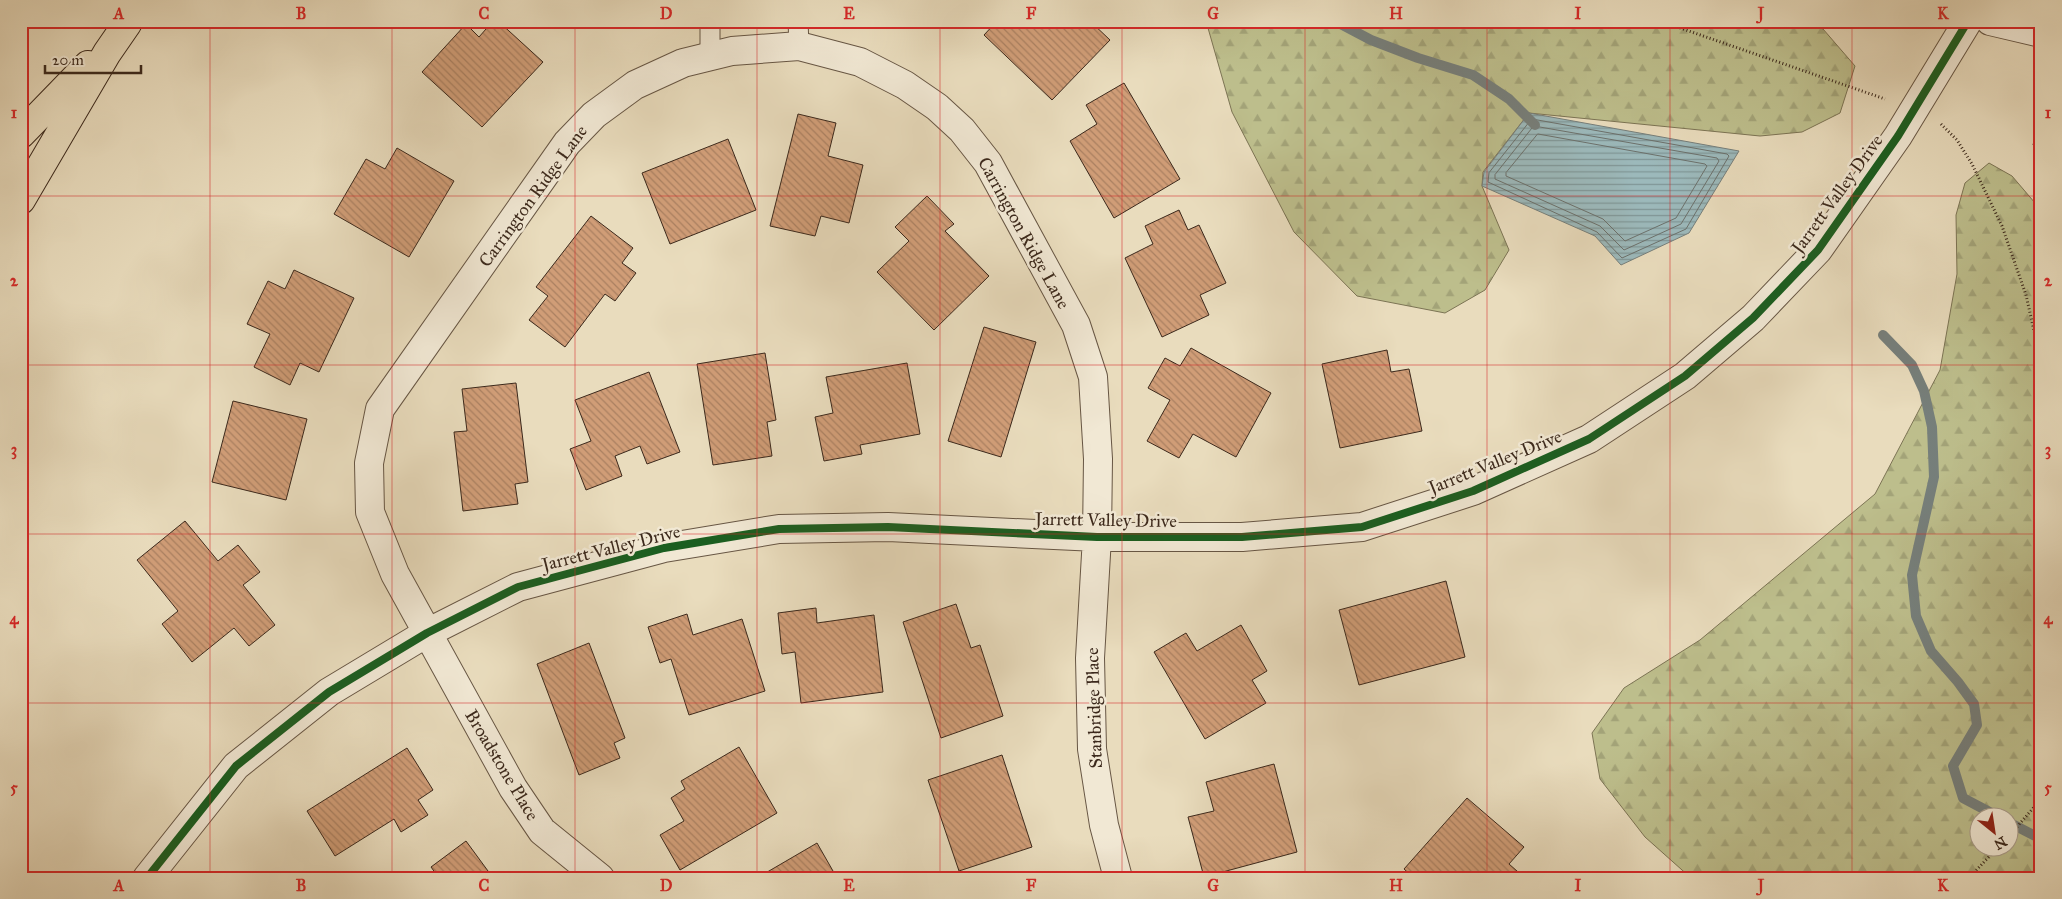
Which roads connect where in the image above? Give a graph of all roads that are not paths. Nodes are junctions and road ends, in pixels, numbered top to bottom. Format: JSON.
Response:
{"nodes":[{"id":1,"x":710,"y":21,"type":"edge"},
{"id":2,"x":1968,"y":21,"type":"edge"},
{"id":3,"x":1990,"y":21,"type":"edge"},
{"id":4,"x":128,"y":23,"type":"edge"},
{"id":5,"x":2041,"y":33,"type":"edge"},
{"id":6,"x":798,"y":34,"type":"edge"},
{"id":7,"x":710,"y":57,"type":"junction"},
{"id":8,"x":21,"y":134,"type":"edge"},
{"id":9,"x":21,"y":200,"type":"edge"},
{"id":10,"x":1097,"y":537,"type":"junction"},
{"id":11,"x":427,"y":634,"type":"junction"},
{"id":12,"x":147,"y":878,"type":"edge"},
{"id":13,"x":600,"y":878,"type":"edge"},
{"id":14,"x":1118,"y":878,"type":"edge"}],
"edges":[{"from":1,"to":7,"type":"lane"},
{"from":2,"to":10,"type":"street","name":"Jarrett Valley Drive"},
{"from":3,"to":5,"type":"street"},
{"from":4,"to":8,"type":"highway"},
{"from":4,"to":9,"type":"highway"},
{"from":6,"to":7,"type":"street","name":"Carrington Ridge Lane"},
{"from":6,"to":10,"type":"street","name":"Carrington Ridge Lane"},
{"from":7,"to":11,"type":"street","name":"Carrington Ridge Lane"},
{"from":10,"to":11,"type":"street","name":"Jarrett Valley Drive"},
{"from":10,"to":14,"type":"street","name":"Stanbridge Place"},
{"from":11,"to":12,"type":"street","name":"Jarrett Valley Drive"},
{"from":11,"to":13,"type":"street","name":"Broadstone Place"}]}
